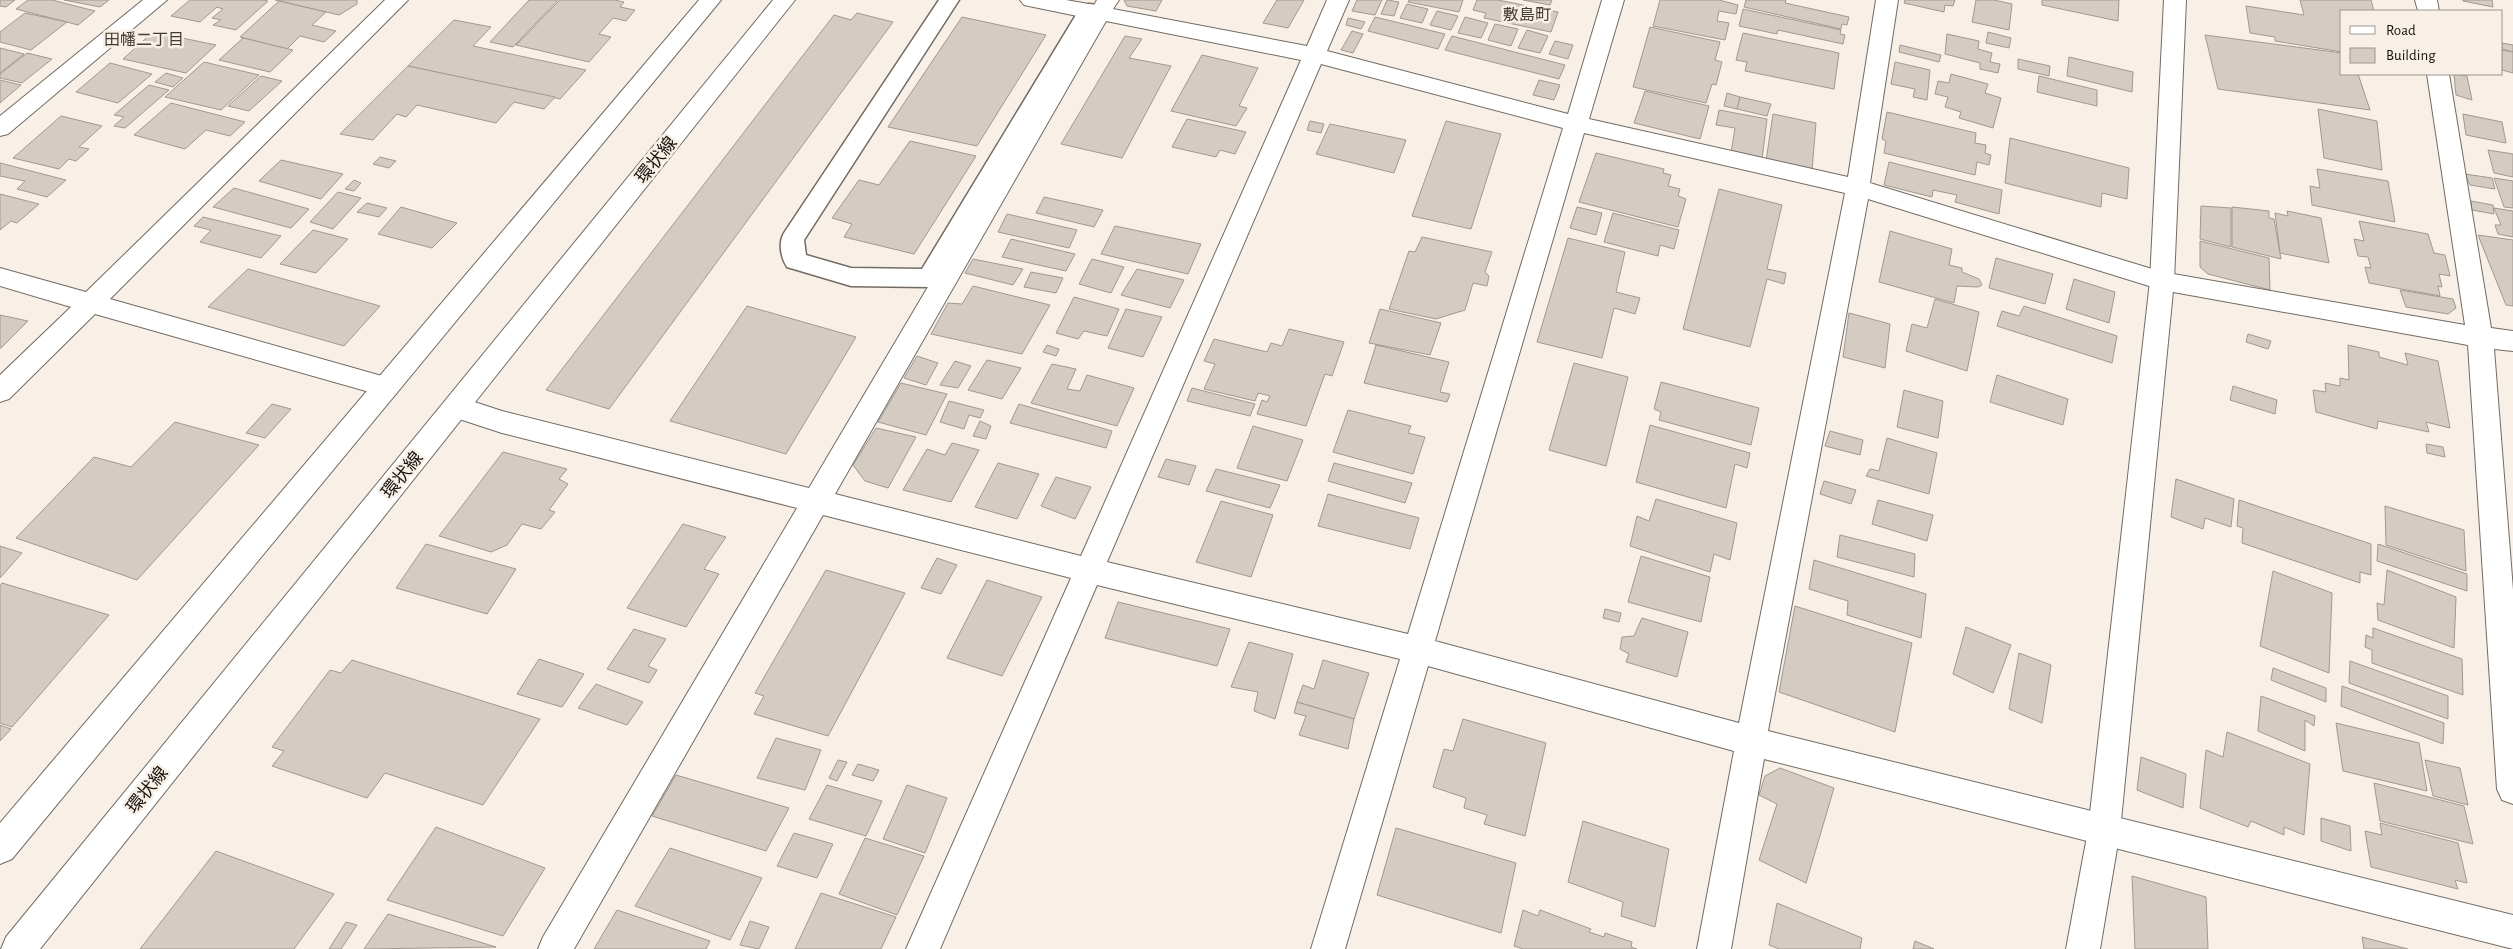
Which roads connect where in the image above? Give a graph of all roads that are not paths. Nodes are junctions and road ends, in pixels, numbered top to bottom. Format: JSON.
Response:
{"nodes":[{"id":1,"x":156,"y":0,"type":"edge"},
{"id":2,"x":397,"y":0,"type":"edge"},
{"id":3,"x":710,"y":0,"type":"edge"},
{"id":4,"x":784,"y":0,"type":"edge"},
{"id":5,"x":949,"y":0,"type":"edge"},
{"id":6,"x":1031,"y":0,"type":"edge"},
{"id":7,"x":1338,"y":0,"type":"edge"},
{"id":8,"x":1613,"y":0,"type":"edge"},
{"id":9,"x":1886,"y":0,"type":"edge"},
{"id":10,"x":2175,"y":0,"type":"edge"},
{"id":11,"x":1099,"y":8,"type":"edge"},
{"id":12,"x":1314,"y":55,"type":"junction"},
{"id":13,"x":2438,"y":75,"type":"edge"},
{"id":14,"x":1577,"y":124,"type":"junction"},
{"id":15,"x":0,"y":128,"type":"edge"},
{"id":16,"x":1858,"y":188,"type":"junction"},
{"id":17,"x":0,"y":276,"type":"edge"},
{"id":18,"x":2162,"y":281,"type":"junction"},
{"id":19,"x":93,"y":303,"type":"junction"},
{"id":20,"x":2480,"y":337,"type":"junction"},
{"id":21,"x":2513,"y":341,"type":"edge"},
{"id":22,"x":387,"y":387,"type":"junction"},
{"id":23,"x":0,"y":392,"type":"edge"},
{"id":24,"x":456,"y":408,"type":"junction"},
{"id":25,"x":816,"y":501,"type":"junction"},
{"id":26,"x":1088,"y":570,"type":"junction"},
{"id":27,"x":1417,"y":650,"type":"junction"},
{"id":28,"x":1751,"y":741,"type":"junction"},
{"id":29,"x":2513,"y":789,"type":"edge"},
{"id":30,"x":2104,"y":831,"type":"junction"},
{"id":31,"x":0,"y":848,"type":"edge"},
{"id":32,"x":2513,"y":932,"type":"edge"},
{"id":33,"x":18,"y":949,"type":"edge"},
{"id":34,"x":555,"y":949,"type":"edge"},
{"id":35,"x":923,"y":949,"type":"edge"},
{"id":36,"x":1328,"y":949,"type":"edge"},
{"id":37,"x":1714,"y":949,"type":"edge"},
{"id":38,"x":2083,"y":949,"type":"edge"}],
"edges":[{"from":1,"to":15,"type":"street"},
{"from":2,"to":19,"type":"street"},
{"from":3,"to":22,"type":"street"},
{"from":4,"to":24,"type":"street","name":"環状線"},
{"from":5,"to":11,"type":"lane"},
{"from":6,"to":11,"type":"street"},
{"from":7,"to":12,"type":"street"},
{"from":8,"to":14,"type":"street"},
{"from":9,"to":16,"type":"street"},
{"from":10,"to":18,"type":"street"},
{"from":11,"to":12,"type":"street"},
{"from":11,"to":25,"type":"street"},
{"from":12,"to":14,"type":"street"},
{"from":12,"to":26,"type":"street"},
{"from":13,"to":20,"type":"street"},
{"from":14,"to":16,"type":"street"},
{"from":14,"to":27,"type":"street"},
{"from":16,"to":18,"type":"street"},
{"from":16,"to":28,"type":"street"},
{"from":17,"to":19,"type":"street"},
{"from":18,"to":20,"type":"street"},
{"from":18,"to":30,"type":"street"},
{"from":19,"to":22,"type":"street"},
{"from":19,"to":23,"type":"street"},
{"from":20,"to":21,"type":"street"},
{"from":20,"to":29,"type":"street"},
{"from":22,"to":31,"type":"street"},
{"from":24,"to":25,"type":"street"},
{"from":24,"to":33,"type":"street","name":"環状線"},
{"from":25,"to":26,"type":"street"},
{"from":25,"to":34,"type":"street"},
{"from":26,"to":27,"type":"street"},
{"from":26,"to":35,"type":"street"},
{"from":27,"to":28,"type":"street"},
{"from":27,"to":36,"type":"street"},
{"from":28,"to":30,"type":"street"},
{"from":28,"to":37,"type":"street"},
{"from":30,"to":32,"type":"street"},
{"from":30,"to":38,"type":"street"}]}
